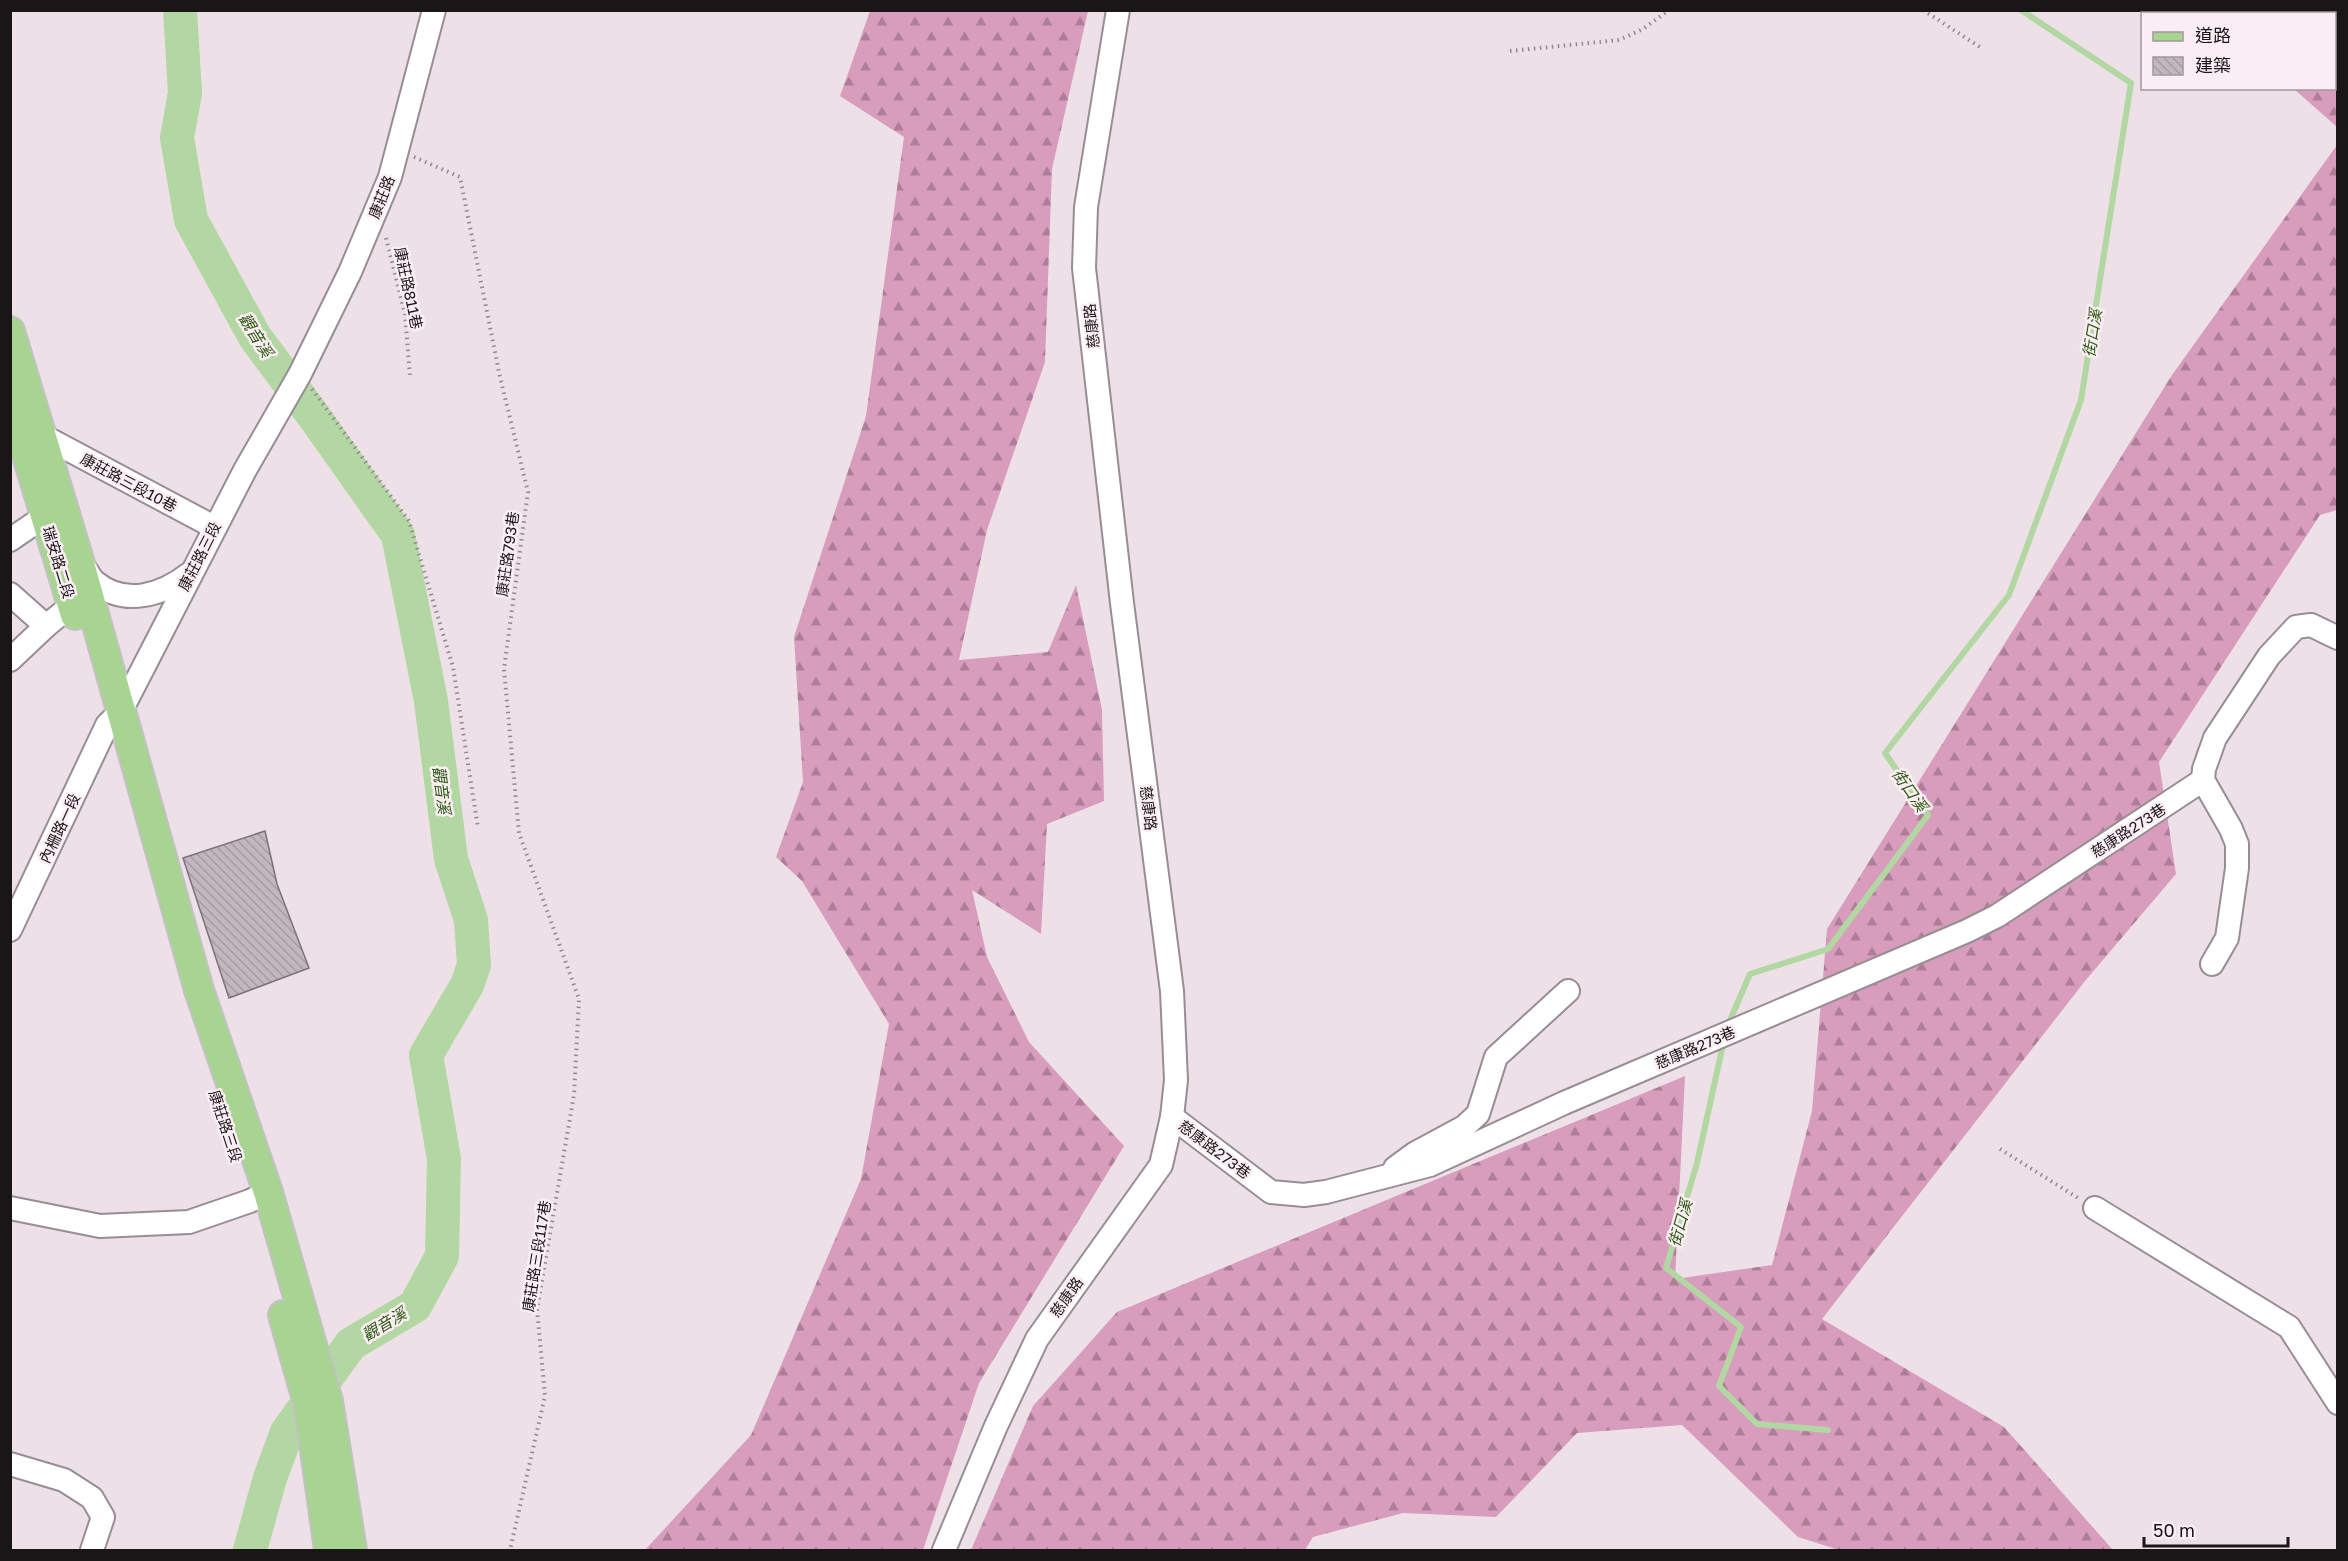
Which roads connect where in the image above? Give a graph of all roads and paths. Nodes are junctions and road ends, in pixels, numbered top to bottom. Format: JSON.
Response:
{"nodes":[{"id":1,"x":434,"y":10,"type":"edge"},
{"id":2,"x":1118,"y":10,"type":"edge"},
{"id":3,"x":1669,"y":10,"type":"edge"},
{"id":4,"x":1923,"y":10,"type":"edge"},
{"id":5,"x":1980,"y":47,"type":"dead end"},
{"id":6,"x":1510,"y":51,"type":"dead end"},
{"id":7,"x":397,"y":149,"type":"junction"},
{"id":8,"x":378,"y":205,"type":"junction"},
{"id":9,"x":10,"y":331,"type":"edge"},
{"id":10,"x":300,"y":374,"type":"junction"},
{"id":11,"x":410,"y":376,"type":"dead end"},
{"id":12,"x":10,"y":399,"type":"edge"},
{"id":13,"x":282,"y":405,"type":"joint"},
{"id":14,"x":44,"y":436,"type":"junction"},
{"id":15,"x":45,"y":516,"type":"junction"},
{"id":16,"x":214,"y":527,"type":"junction"},
{"id":17,"x":10,"y":540,"type":"edge"},
{"id":18,"x":79,"y":560,"type":"junction"},
{"id":19,"x":190,"y":574,"type":"junction"},
{"id":20,"x":10,"y":594,"type":"edge"},
{"id":21,"x":72,"y":605,"type":"junction"},
{"id":22,"x":46,"y":626,"type":"junction"},
{"id":23,"x":2337,"y":638,"type":"edge"},
{"id":24,"x":10,"y":660,"type":"edge"},
{"id":25,"x":114,"y":718,"type":"junction"},
{"id":26,"x":2203,"y":780,"type":"junction"},
{"id":27,"x":478,"y":828,"type":"dead end"},
{"id":28,"x":10,"y":930,"type":"edge"},
{"id":29,"x":2212,"y":964,"type":"dead end"},
{"id":30,"x":1568,"y":991,"type":"dead end"},
{"id":31,"x":579,"y":999,"type":"joint"},
{"id":32,"x":1172,"y":1117,"type":"junction"},
{"id":33,"x":2000,"y":1149,"type":"dead end"},
{"id":34,"x":1381,"y":1178,"type":"junction"},
{"id":35,"x":259,"y":1196,"type":"junction"},
{"id":36,"x":10,"y":1208,"type":"edge"},
{"id":37,"x":2095,"y":1208,"type":"joint"},
{"id":38,"x":2337,"y":1402,"type":"edge"},
{"id":39,"x":322,"y":1427,"type":"junction"},
{"id":40,"x":10,"y":1464,"type":"edge"},
{"id":41,"x":92,"y":1551,"type":"edge"},
{"id":42,"x":329,"y":1551,"type":"edge"},
{"id":43,"x":352,"y":1551,"type":"edge"},
{"id":44,"x":510,"y":1551,"type":"edge"},
{"id":45,"x":944,"y":1551,"type":"edge"}],
"edges":[{"from":1,"to":7,"type":"street","name":"康莊路"},
{"from":2,"to":32,"type":"street","name":"慈康路"},
{"from":3,"to":6,"type":"path"},
{"from":4,"to":5,"type":"path"},
{"from":7,"to":8,"type":"street","name":"康莊路"},
{"from":7,"to":31,"type":"path","name":"康莊路793巷"},
{"from":8,"to":10,"type":"street","name":"康莊路"},
{"from":8,"to":11,"type":"path","name":"康莊路811巷"},
{"from":9,"to":14,"type":"main road","name":"瑞安路二段"},
{"from":10,"to":13,"type":"street","name":"康莊路"},
{"from":10,"to":27,"type":"path"},
{"from":12,"to":15,"type":"main road","name":"瑞安路二段"},
{"from":13,"to":16,"type":"street","name":"康莊路三段"},
{"from":14,"to":16,"type":"street","name":"康莊路三段10巷"},
{"from":14,"to":18,"type":"main road","name":"瑞安路二段"},
{"from":15,"to":17,"type":"street"},
{"from":15,"to":21,"type":"main road","name":"瑞安路二段"},
{"from":16,"to":19,"type":"street","name":"康莊路三段"},
{"from":18,"to":19,"type":"street"},
{"from":18,"to":25,"type":"main road","name":"瑞安路二段"},
{"from":19,"to":25,"type":"street","name":"康莊路三段"},
{"from":20,"to":22,"type":"street"},
{"from":21,"to":22,"type":"street"},
{"from":21,"to":25,"type":"main road","name":"瑞安路二段"},
{"from":22,"to":24,"type":"street"},
{"from":23,"to":26,"type":"street"},
{"from":25,"to":28,"type":"street","name":"內柵路一段"},
{"from":25,"to":35,"type":"main road","name":"康莊路三段"},
{"from":26,"to":29,"type":"street"},
{"from":26,"to":34,"type":"street","name":"慈康路273巷"},
{"from":30,"to":34,"type":"street"},
{"from":31,"to":44,"type":"path","name":"康莊路三段117巷"},
{"from":32,"to":34,"type":"street","name":"慈康路273巷"},
{"from":32,"to":45,"type":"street","name":"慈康路"},
{"from":33,"to":37,"type":"path"},
{"from":35,"to":36,"type":"street"},
{"from":35,"to":39,"type":"main road","name":"康莊路三段"},
{"from":37,"to":38,"type":"street"},
{"from":39,"to":42,"type":"main road","name":"康莊路三段"},
{"from":39,"to":43,"type":"main road","name":"康莊路三段"},
{"from":40,"to":41,"type":"street"}]}
